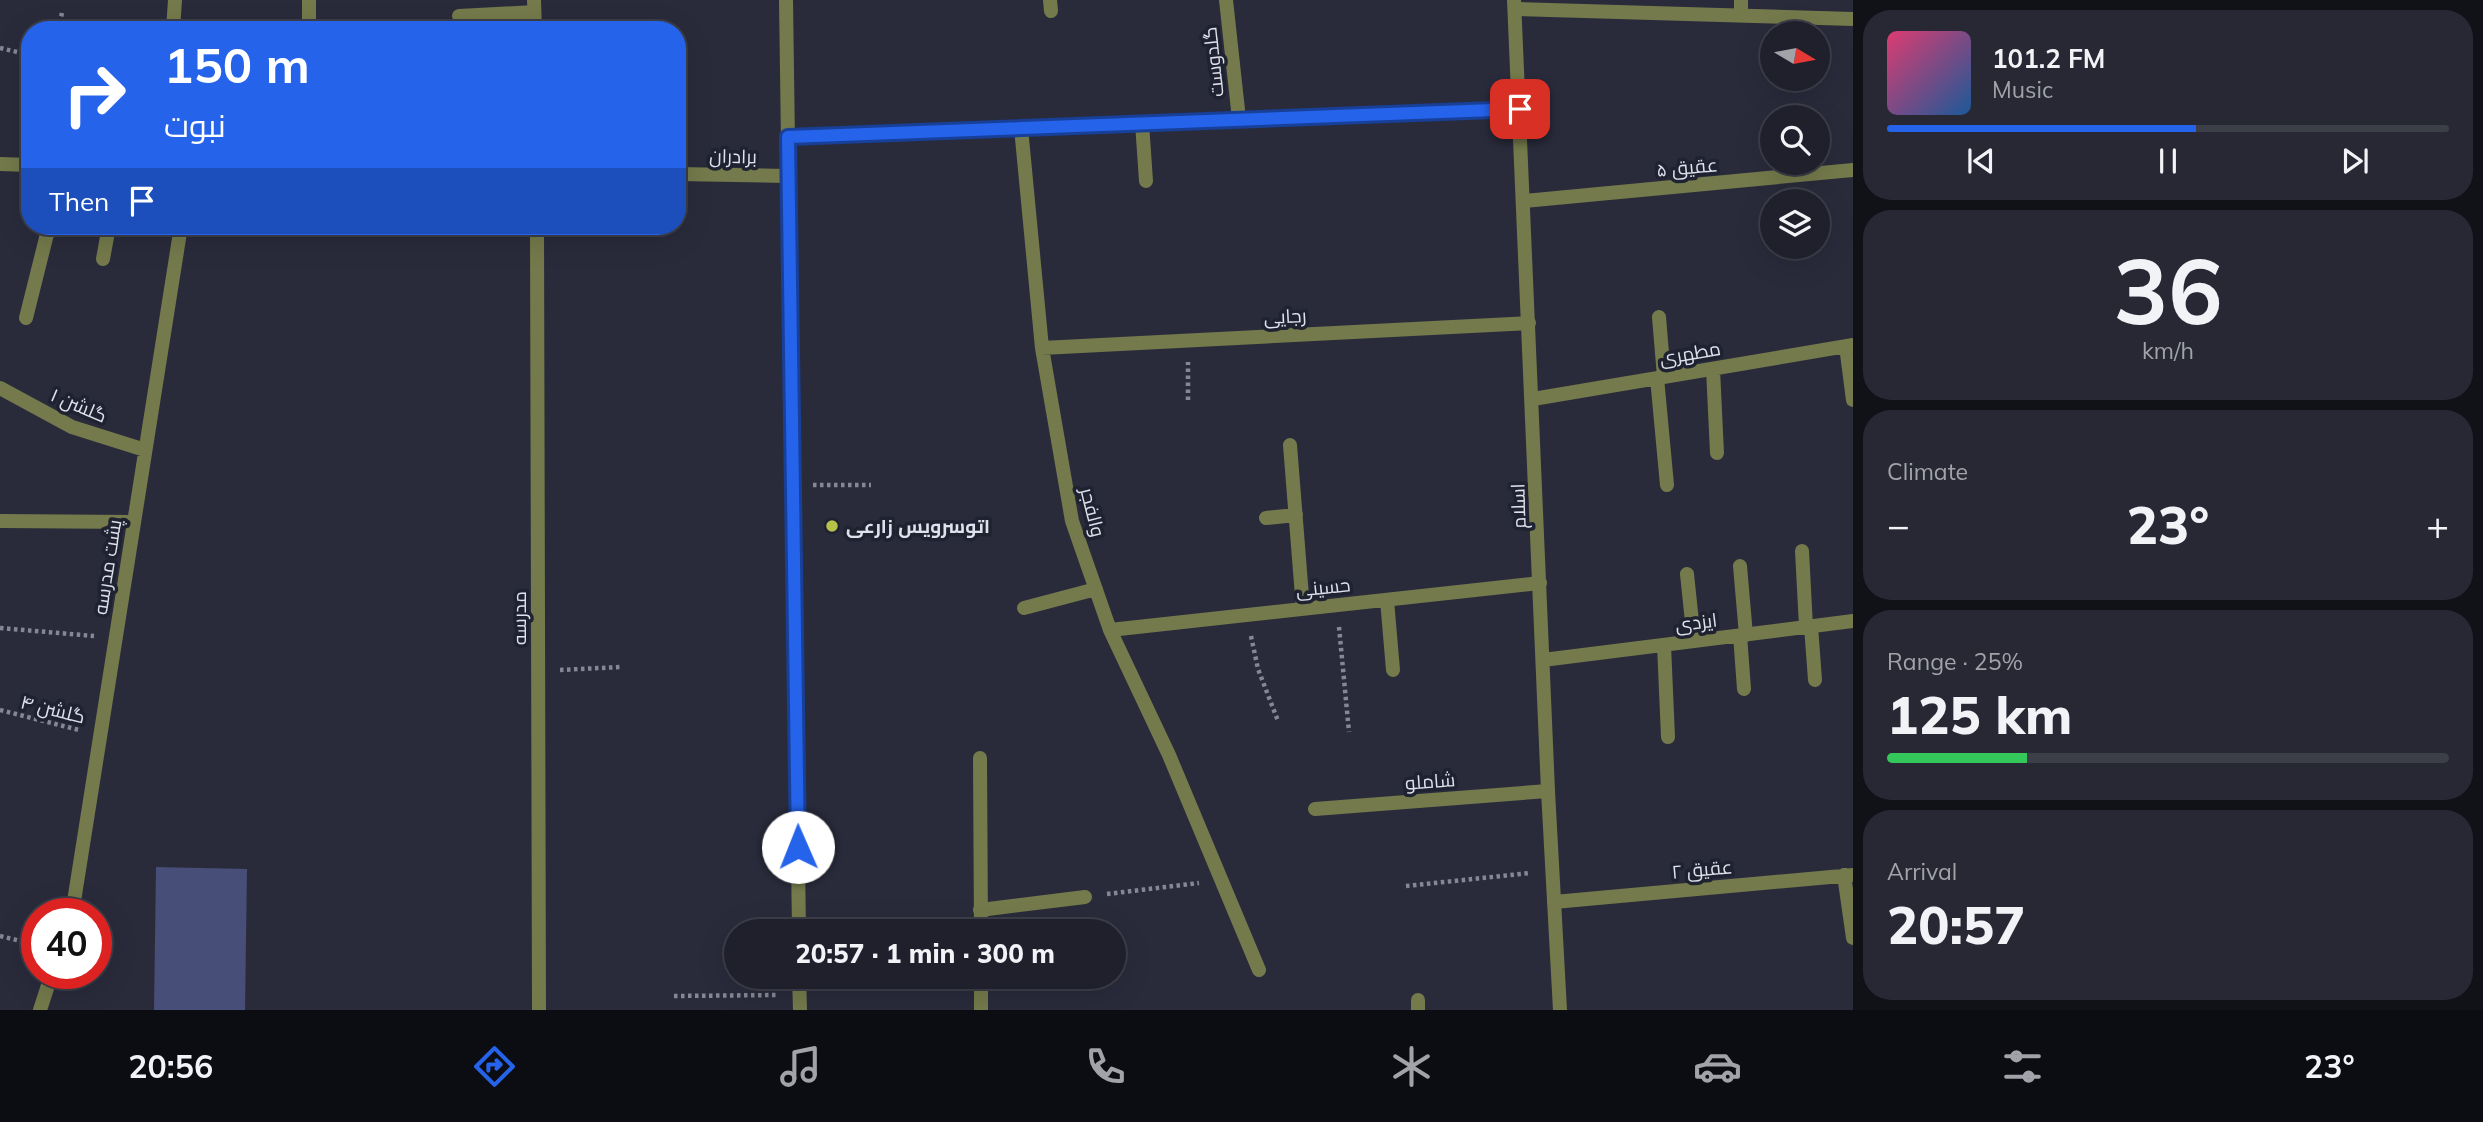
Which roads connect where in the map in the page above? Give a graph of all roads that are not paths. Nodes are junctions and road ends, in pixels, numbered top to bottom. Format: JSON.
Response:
{"nodes":[{"id":1,"x":175,"y":0,"type":"edge"},
{"id":2,"x":309,"y":0,"type":"edge"},
{"id":3,"x":786,"y":0,"type":"edge"},
{"id":4,"x":1226,"y":0,"type":"edge"},
{"id":5,"x":1741,"y":0,"type":"edge"},
{"id":6,"x":1515,"y":5,"type":"edge"},
{"id":7,"x":534,"y":6,"type":"edge"},
{"id":8,"x":459,"y":16,"type":"dead end"},
{"id":9,"x":1741,"y":16,"type":"junction"},
{"id":10,"x":1853,"y":19,"type":"edge"},
{"id":11,"x":174,"y":21,"type":"edge"},
{"id":12,"x":309,"y":21,"type":"edge"},
{"id":13,"x":1520,"y":109,"type":"junction"},
{"id":14,"x":1238,"y":119,"type":"junction"},
{"id":15,"x":1142,"y":123,"type":"junction"},
{"id":16,"x":1021,"y":128,"type":"junction"},
{"id":17,"x":788,"y":137,"type":"junction"},
{"id":18,"x":0,"y":164,"type":"edge"},
{"id":19,"x":21,"y":165,"type":"edge"},
{"id":20,"x":1853,"y":170,"type":"edge"},
{"id":21,"x":686,"y":174,"type":"edge"},
{"id":22,"x":788,"y":176,"type":"junction"},
{"id":23,"x":1146,"y":181,"type":"dead end"},
{"id":24,"x":1524,"y":201,"type":"junction"},
{"id":25,"x":47,"y":235,"type":"edge"},
{"id":26,"x":107,"y":235,"type":"edge"},
{"id":27,"x":180,"y":235,"type":"edge"},
{"id":28,"x":537,"y":235,"type":"edge"},
{"id":29,"x":103,"y":259,"type":"dead end"},
{"id":30,"x":1659,"y":317,"type":"dead end"},
{"id":31,"x":26,"y":318,"type":"dead end"},
{"id":32,"x":1529,"y":323,"type":"junction"},
{"id":33,"x":1850,"y":346,"type":"edge"},
{"id":34,"x":1042,"y":348,"type":"junction"},
{"id":35,"x":1713,"y":369,"type":"junction"},
{"id":36,"x":1661,"y":377,"type":"junction"},
{"id":37,"x":0,"y":388,"type":"edge"},
{"id":38,"x":1533,"y":399,"type":"junction"},
{"id":39,"x":1853,"y":400,"type":"edge"},
{"id":40,"x":1290,"y":445,"type":"dead end"},
{"id":41,"x":145,"y":450,"type":"junction"},
{"id":42,"x":1717,"y":453,"type":"dead end"},
{"id":43,"x":1667,"y":485,"type":"dead end"},
{"id":44,"x":1296,"y":515,"type":"junction"},
{"id":45,"x":1266,"y":518,"type":"dead end"},
{"id":46,"x":0,"y":521,"type":"edge"},
{"id":47,"x":134,"y":522,"type":"junction"},
{"id":48,"x":1802,"y":551,"type":"dead end"},
{"id":49,"x":1740,"y":566,"type":"dead end"},
{"id":50,"x":1687,"y":574,"type":"dead end"},
{"id":51,"x":1540,"y":583,"type":"junction"},
{"id":52,"x":1096,"y":589,"type":"junction"},
{"id":53,"x":1387,"y":600,"type":"junction"},
{"id":54,"x":1024,"y":608,"type":"dead end"},
{"id":55,"x":1303,"y":609,"type":"junction"},
{"id":56,"x":1853,"y":621,"type":"edge"},
{"id":57,"x":1809,"y":626,"type":"junction"},
{"id":58,"x":1110,"y":630,"type":"junction"},
{"id":59,"x":1743,"y":635,"type":"junction"},
{"id":60,"x":1694,"y":641,"type":"junction"},
{"id":61,"x":1664,"y":645,"type":"junction"},
{"id":62,"x":1543,"y":660,"type":"junction"},
{"id":63,"x":1393,"y":670,"type":"dead end"},
{"id":64,"x":1815,"y":680,"type":"dead end"},
{"id":65,"x":1744,"y":689,"type":"dead end"},
{"id":66,"x":1668,"y":737,"type":"dead end"},
{"id":67,"x":980,"y":758,"type":"dead end"},
{"id":68,"x":1548,"y":791,"type":"junction"},
{"id":69,"x":1315,"y":809,"type":"dead end"},
{"id":70,"x":1849,"y":875,"type":"edge"},
{"id":71,"x":1085,"y":897,"type":"road end"},
{"id":72,"x":75,"y":898,"type":"edge"},
{"id":73,"x":1554,"y":902,"type":"junction"},
{"id":74,"x":981,"y":910,"type":"junction"},
{"id":75,"x":799,"y":919,"type":"edge"},
{"id":76,"x":981,"y":919,"type":"edge"},
{"id":77,"x":1853,"y":937,"type":"edge"},
{"id":78,"x":1259,"y":970,"type":"dead end"},
{"id":79,"x":47,"y":989,"type":"edge"},
{"id":80,"x":800,"y":989,"type":"edge"},
{"id":81,"x":981,"y":989,"type":"edge"},
{"id":82,"x":40,"y":1010,"type":"edge"},
{"id":83,"x":539,"y":1010,"type":"edge"},
{"id":84,"x":800,"y":1010,"type":"edge"},
{"id":85,"x":981,"y":1010,"type":"edge"},
{"id":86,"x":1560,"y":1010,"type":"edge"}],
"edges":[{"from":1,"to":11,"type":"street"},
{"from":2,"to":12,"type":"street"},
{"from":3,"to":17,"type":"street"},
{"from":4,"to":14,"type":"street","name":"گلدوست"},
{"from":5,"to":9,"type":"street"},
{"from":6,"to":9,"type":"street"},
{"from":6,"to":13,"type":"street","name":"اسلام"},
{"from":7,"to":8,"type":"street"},
{"from":9,"to":10,"type":"street"},
{"from":13,"to":14,"type":"street"},
{"from":13,"to":24,"type":"street","name":"اسلام"},
{"from":14,"to":15,"type":"street"},
{"from":15,"to":16,"type":"street"},
{"from":15,"to":23,"type":"street"},
{"from":16,"to":17,"type":"street"},
{"from":16,"to":34,"type":"street","name":"والفجر"},
{"from":17,"to":22,"type":"street"},
{"from":18,"to":19,"type":"street"},
{"from":20,"to":24,"type":"street","name":"عقیق ۵"},
{"from":21,"to":22,"type":"street","name":"برادران"},
{"from":22,"to":75,"type":"street"},
{"from":24,"to":32,"type":"street","name":"اسلام"},
{"from":25,"to":31,"type":"street"},
{"from":26,"to":29,"type":"street"},
{"from":27,"to":41,"type":"street","name":"پشت مدرسه"},
{"from":28,"to":83,"type":"street","name":"مدرسه"},
{"from":30,"to":36,"type":"street"},
{"from":32,"to":34,"type":"street","name":"رجایی"},
{"from":32,"to":38,"type":"street","name":"اسلام"},
{"from":33,"to":35,"type":"street","name":"مطهری"},
{"from":33,"to":39,"type":"street"},
{"from":34,"to":52,"type":"street","name":"والفجر"},
{"from":35,"to":36,"type":"street","name":"مطهری"},
{"from":35,"to":42,"type":"street"},
{"from":36,"to":38,"type":"street","name":"مطهری"},
{"from":36,"to":43,"type":"street"},
{"from":37,"to":41,"type":"street","name":"گلشن ۱"},
{"from":38,"to":51,"type":"street","name":"اسلام"},
{"from":40,"to":44,"type":"street"},
{"from":41,"to":47,"type":"street","name":"پشت مدرسه"},
{"from":44,"to":45,"type":"street"},
{"from":44,"to":55,"type":"street"},
{"from":46,"to":47,"type":"street"},
{"from":47,"to":72,"type":"street","name":"پشت مدرسه"},
{"from":48,"to":57,"type":"street"},
{"from":49,"to":59,"type":"street"},
{"from":50,"to":60,"type":"street"},
{"from":51,"to":53,"type":"street","name":"حسینی"},
{"from":51,"to":62,"type":"street","name":"اسلام"},
{"from":52,"to":54,"type":"street"},
{"from":52,"to":58,"type":"street","name":"والفجر"},
{"from":53,"to":55,"type":"street","name":"حسینی"},
{"from":53,"to":63,"type":"street"},
{"from":55,"to":58,"type":"street","name":"حسینی"},
{"from":56,"to":57,"type":"street","name":"ایزدی"},
{"from":57,"to":59,"type":"street","name":"ایزدی"},
{"from":57,"to":64,"type":"street"},
{"from":58,"to":78,"type":"street","name":"والفجر"},
{"from":59,"to":60,"type":"street","name":"ایزدی"},
{"from":59,"to":65,"type":"street"},
{"from":60,"to":61,"type":"street","name":"ایزدی"},
{"from":61,"to":62,"type":"street","name":"ایزدی"},
{"from":61,"to":66,"type":"street"},
{"from":62,"to":68,"type":"street","name":"اسلام"},
{"from":67,"to":74,"type":"street"},
{"from":68,"to":69,"type":"street","name":"شاملو"},
{"from":68,"to":73,"type":"street","name":"اسلام"},
{"from":70,"to":73,"type":"street","name":"عقیق ۲"},
{"from":70,"to":77,"type":"street"},
{"from":71,"to":74,"type":"street"},
{"from":73,"to":86,"type":"street","name":"اسلام"},
{"from":74,"to":76,"type":"street"},
{"from":79,"to":82,"type":"street"},
{"from":80,"to":84,"type":"street"},
{"from":81,"to":85,"type":"street"}]}
